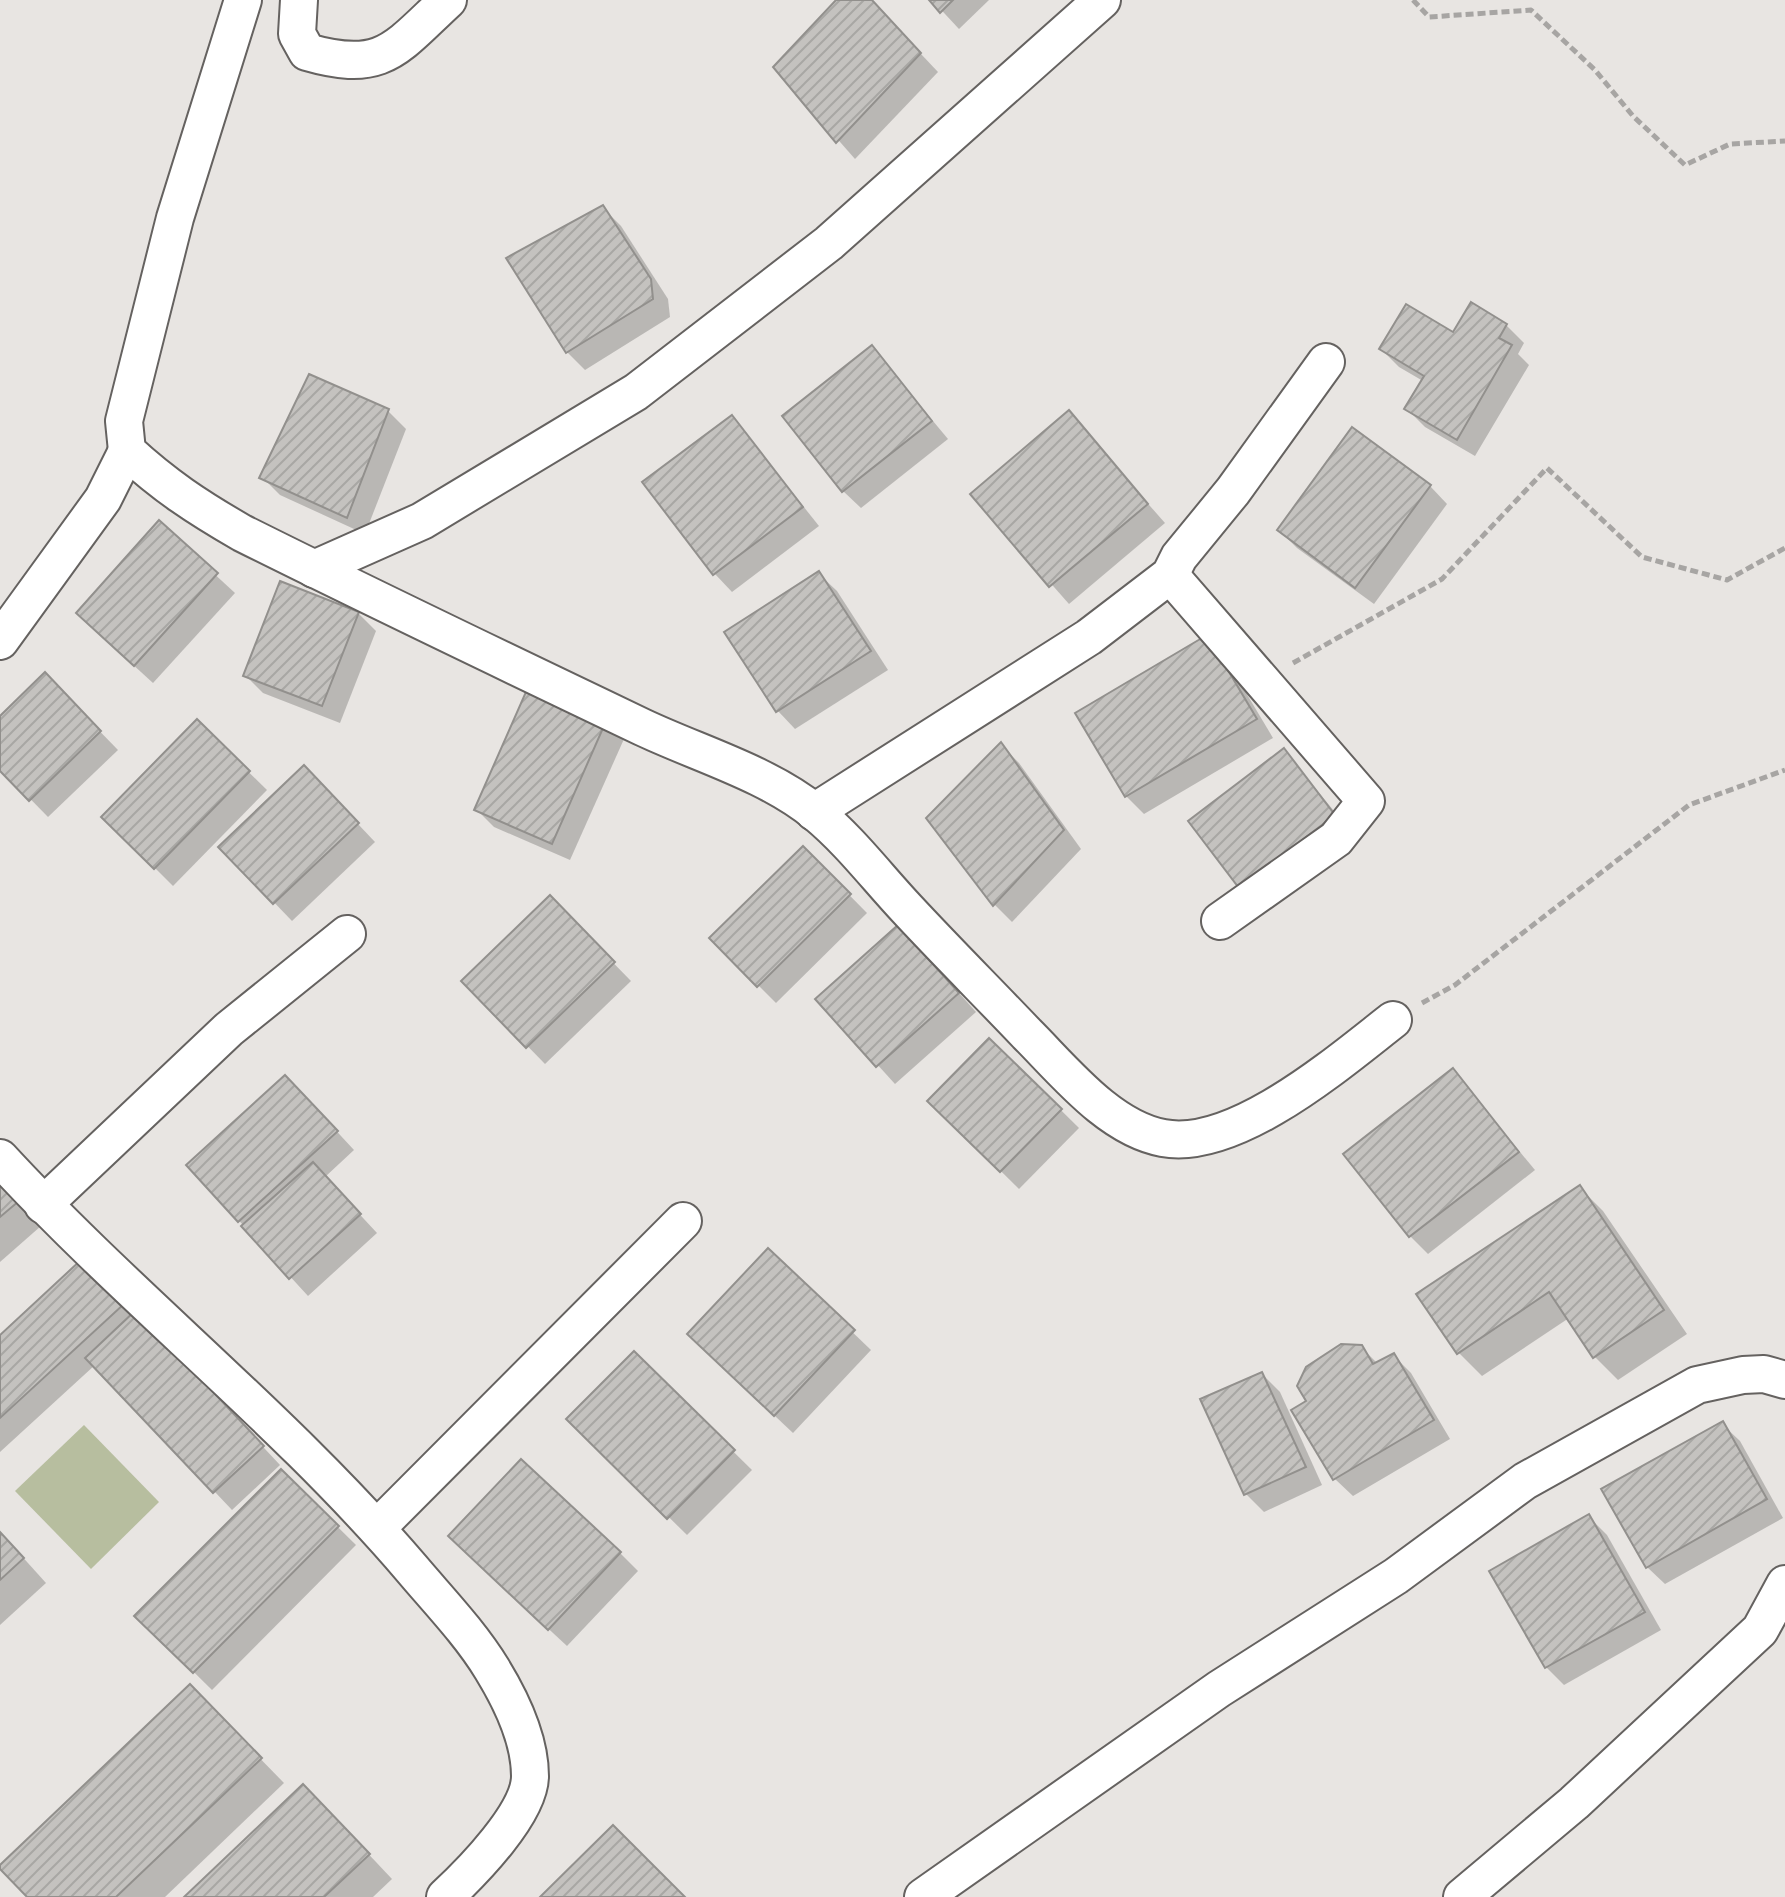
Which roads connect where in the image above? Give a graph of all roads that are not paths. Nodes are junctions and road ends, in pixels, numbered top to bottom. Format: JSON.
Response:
{"nodes":[{"id":1,"x":243,"y":0,"type":"edge"},
{"id":2,"x":299,"y":0,"type":"edge"},
{"id":3,"x":448,"y":0,"type":"edge"},
{"id":4,"x":1102,"y":0,"type":"edge"},
{"id":5,"x":1326,"y":362,"type":"dead end"},
{"id":6,"x":127,"y":451,"type":"junction"},
{"id":7,"x":314,"y":569,"type":"junction"},
{"id":8,"x":1170,"y":575,"type":"junction"},
{"id":9,"x":0,"y":641,"type":"edge"},
{"id":10,"x":814,"y":812,"type":"junction"},
{"id":11,"x":1220,"y":921,"type":"dead end"},
{"id":12,"x":347,"y":934,"type":"dead end"},
{"id":13,"x":1393,"y":1020,"type":"road end"},
{"id":14,"x":0,"y":1158,"type":"edge"},
{"id":15,"x":43,"y":1205,"type":"junction"},
{"id":16,"x":683,"y":1221,"type":"dead end"},
{"id":17,"x":1785,"y":1380,"type":"edge"},
{"id":18,"x":377,"y":1528,"type":"junction"},
{"id":19,"x":1785,"y":1584,"type":"edge"},
{"id":20,"x":445,"y":1897,"type":"edge"},
{"id":21,"x":923,"y":1897,"type":"edge"},
{"id":22,"x":1462,"y":1897,"type":"edge"}],
"edges":[{"from":1,"to":6,"type":"street"},
{"from":2,"to":3,"type":"street"},
{"from":4,"to":7,"type":"street"},
{"from":5,"to":8,"type":"street"},
{"from":6,"to":7,"type":"street"},
{"from":6,"to":9,"type":"street"},
{"from":7,"to":10,"type":"street"},
{"from":8,"to":10,"type":"street"},
{"from":8,"to":11,"type":"street"},
{"from":10,"to":13,"type":"street"},
{"from":12,"to":15,"type":"street"},
{"from":14,"to":15,"type":"street"},
{"from":15,"to":18,"type":"street"},
{"from":16,"to":18,"type":"street"},
{"from":17,"to":21,"type":"street"},
{"from":18,"to":20,"type":"street"},
{"from":19,"to":22,"type":"street"}]}
